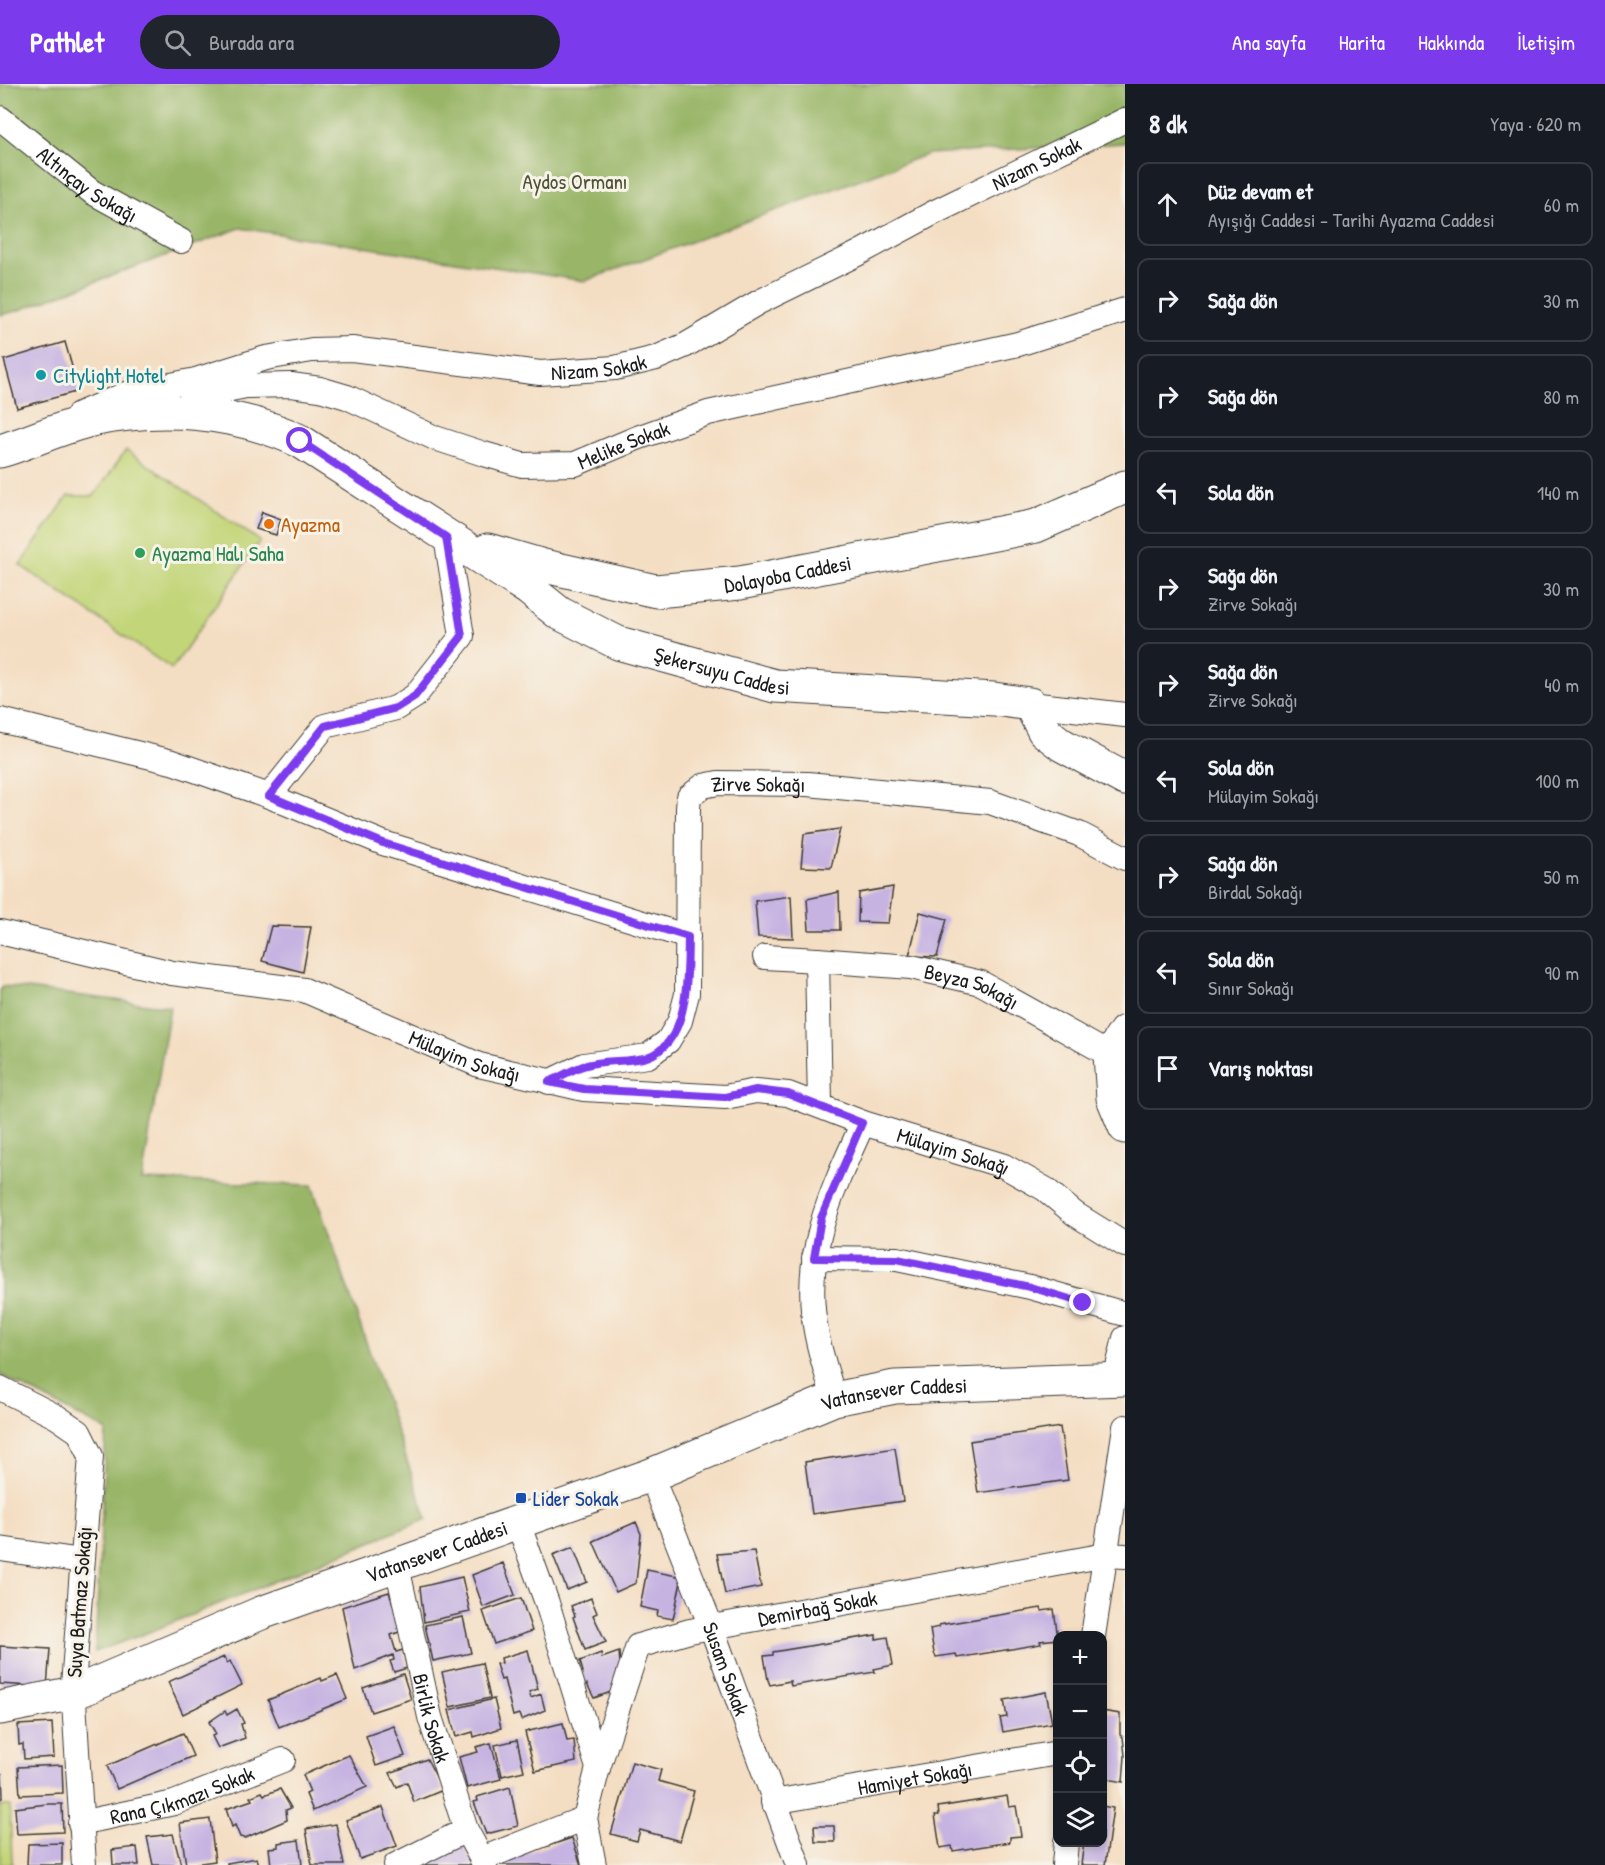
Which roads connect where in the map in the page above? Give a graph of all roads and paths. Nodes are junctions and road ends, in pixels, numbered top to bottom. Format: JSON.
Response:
{"nodes":[{"id":1,"x":0,"y":118,"type":"edge"},
{"id":2,"x":1125,"y":120,"type":"edge"},
{"id":3,"x":181,"y":242,"type":"dead end"},
{"id":4,"x":1125,"y":310,"type":"edge"},
{"id":5,"x":124,"y":414,"type":"junction"},
{"id":6,"x":32,"y":440,"type":"junction"},
{"id":7,"x":0,"y":451,"type":"edge"},
{"id":8,"x":1125,"y":487,"type":"edge"},
{"id":9,"x":446,"y":537,"type":"junction"},
{"id":10,"x":1030,"y":704,"type":"junction"},
{"id":11,"x":1125,"y":716,"type":"edge"},
{"id":12,"x":0,"y":720,"type":"edge"},
{"id":13,"x":1125,"y":779,"type":"edge"},
{"id":14,"x":269,"y":796,"type":"junction"},
{"id":15,"x":1125,"y":858,"type":"edge"},
{"id":16,"x":0,"y":932,"type":"edge"},
{"id":17,"x":688,"y":937,"type":"junction"},
{"id":18,"x":765,"y":957,"type":"dead end"},
{"id":19,"x":817,"y":960,"type":"junction"},
{"id":20,"x":1120,"y":1049,"type":"edge"},
{"id":21,"x":549,"y":1082,"type":"junction"},
{"id":22,"x":820,"y":1104,"type":"junction"},
{"id":23,"x":862,"y":1123,"type":"junction"},
{"id":24,"x":1125,"y":1127,"type":"edge"},
{"id":25,"x":1125,"y":1245,"type":"edge"},
{"id":26,"x":814,"y":1258,"type":"junction"},
{"id":27,"x":1125,"y":1314,"type":"edge"},
{"id":28,"x":1125,"y":1338,"type":"edge"},
{"id":29,"x":1120,"y":1379,"type":"edge"},
{"id":30,"x":0,"y":1388,"type":"edge"},
{"id":31,"x":834,"y":1399,"type":"junction"},
{"id":32,"x":1125,"y":1427,"type":"edge"},
{"id":33,"x":651,"y":1475,"type":"junction"},
{"id":34,"x":518,"y":1523,"type":"junction"},
{"id":35,"x":0,"y":1549,"type":"edge"},
{"id":36,"x":1116,"y":1555,"type":"edge"},
{"id":37,"x":82,"y":1561,"type":"junction"},
{"id":38,"x":398,"y":1566,"type":"junction"},
{"id":39,"x":712,"y":1629,"type":"junction"},
{"id":40,"x":1094,"y":1631,"type":"edge"},
{"id":41,"x":74,"y":1693,"type":"junction"},
{"id":42,"x":0,"y":1708,"type":"edge"},
{"id":43,"x":1053,"y":1754,"type":"edge"},
{"id":44,"x":283,"y":1760,"type":"dead end"},
{"id":45,"x":598,"y":1768,"type":"junction"},
{"id":46,"x":773,"y":1802,"type":"junction"},
{"id":47,"x":585,"y":1818,"type":"junction"},
{"id":48,"x":80,"y":1823,"type":"junction"},
{"id":49,"x":466,"y":1830,"type":"junction"},
{"id":50,"x":1066,"y":1847,"type":"edge"},
{"id":51,"x":483,"y":1862,"type":"edge"},
{"id":52,"x":84,"y":1865,"type":"edge"},
{"id":53,"x":396,"y":1865,"type":"edge"},
{"id":54,"x":594,"y":1865,"type":"edge"},
{"id":55,"x":798,"y":1865,"type":"edge"},
{"id":56,"x":1064,"y":1865,"type":"edge"}],
"edges":[{"from":1,"to":3,"type":"street","name":"Altınçay Sokağı"},
{"from":2,"to":6,"type":"street","name":"Nizam Sokak"},
{"from":4,"to":5,"type":"street","name":"Melike Sokak"},
{"from":5,"to":6,"type":"street","name":"Şekersuyu Caddesi"},
{"from":5,"to":9,"type":"street","name":"Şekersuyu Caddesi"},
{"from":6,"to":7,"type":"street","name":"Şekersuyu Caddesi"},
{"from":8,"to":9,"type":"street","name":"Dolayoba Caddesi"},
{"from":9,"to":10,"type":"street","name":"Şekersuyu Caddesi"},
{"from":9,"to":14,"type":"street"},
{"from":10,"to":11,"type":"street"},
{"from":10,"to":13,"type":"street"},
{"from":12,"to":14,"type":"street"},
{"from":14,"to":17,"type":"street"},
{"from":15,"to":17,"type":"street","name":"Zirve Sokağı"},
{"from":16,"to":21,"type":"street","name":"Mülayim Sokağı"},
{"from":17,"to":21,"type":"street","name":"Zirve Sokağı"},
{"from":18,"to":19,"type":"street","name":"Beyza Sokağı"},
{"from":19,"to":20,"type":"street","name":"Beyza Sokağı"},
{"from":19,"to":22,"type":"street"},
{"from":20,"to":24,"type":"street"},
{"from":21,"to":22,"type":"street","name":"Mülayim Sokağı"},
{"from":22,"to":23,"type":"street","name":"Mülayim Sokağı"},
{"from":23,"to":25,"type":"street","name":"Mülayim Sokağı"},
{"from":23,"to":26,"type":"street"},
{"from":26,"to":27,"type":"street"},
{"from":26,"to":31,"type":"street"},
{"from":28,"to":29,"type":"street"},
{"from":29,"to":31,"type":"street","name":"Vatansever Caddesi"},
{"from":30,"to":37,"type":"street","name":"Suya Batmaz Sokağı"},
{"from":31,"to":33,"type":"street","name":"Vatansever Caddesi"},
{"from":32,"to":36,"type":"street"},
{"from":33,"to":34,"type":"street","name":"Vatansever Caddesi"},
{"from":33,"to":39,"type":"street","name":"Susam Sokak"},
{"from":34,"to":38,"type":"street","name":"Vatansever Caddesi"},
{"from":34,"to":45,"type":"street"},
{"from":35,"to":37,"type":"street"},
{"from":36,"to":39,"type":"street","name":"Demirbağ Sokak"},
{"from":36,"to":40,"type":"street"},
{"from":37,"to":41,"type":"street","name":"Suya Batmaz Sokağı"},
{"from":38,"to":41,"type":"street","name":"Vatansever Caddesi"},
{"from":38,"to":49,"type":"street","name":"Birlik Sokak"},
{"from":39,"to":45,"type":"street","name":"Demirbağ Sokak"},
{"from":39,"to":46,"type":"street","name":"Susam Sokak"},
{"from":41,"to":42,"type":"street","name":"Vatansever Caddesi"},
{"from":41,"to":48,"type":"street","name":"Suya Batmaz Sokağı"},
{"from":43,"to":46,"type":"street","name":"Hamiyet Sokağı"},
{"from":44,"to":48,"type":"street","name":"Rana Çıkmazı Sokak"},
{"from":45,"to":47,"type":"street"},
{"from":46,"to":55,"type":"street","name":"Susam Sokak"},
{"from":47,"to":51,"type":"street"},
{"from":47,"to":54,"type":"street"},
{"from":48,"to":52,"type":"street","name":"Suya Batmaz Sokağı"},
{"from":49,"to":51,"type":"street","name":"Birlik Sokak"},
{"from":49,"to":53,"type":"street"},
{"from":50,"to":56,"type":"street"}]}
